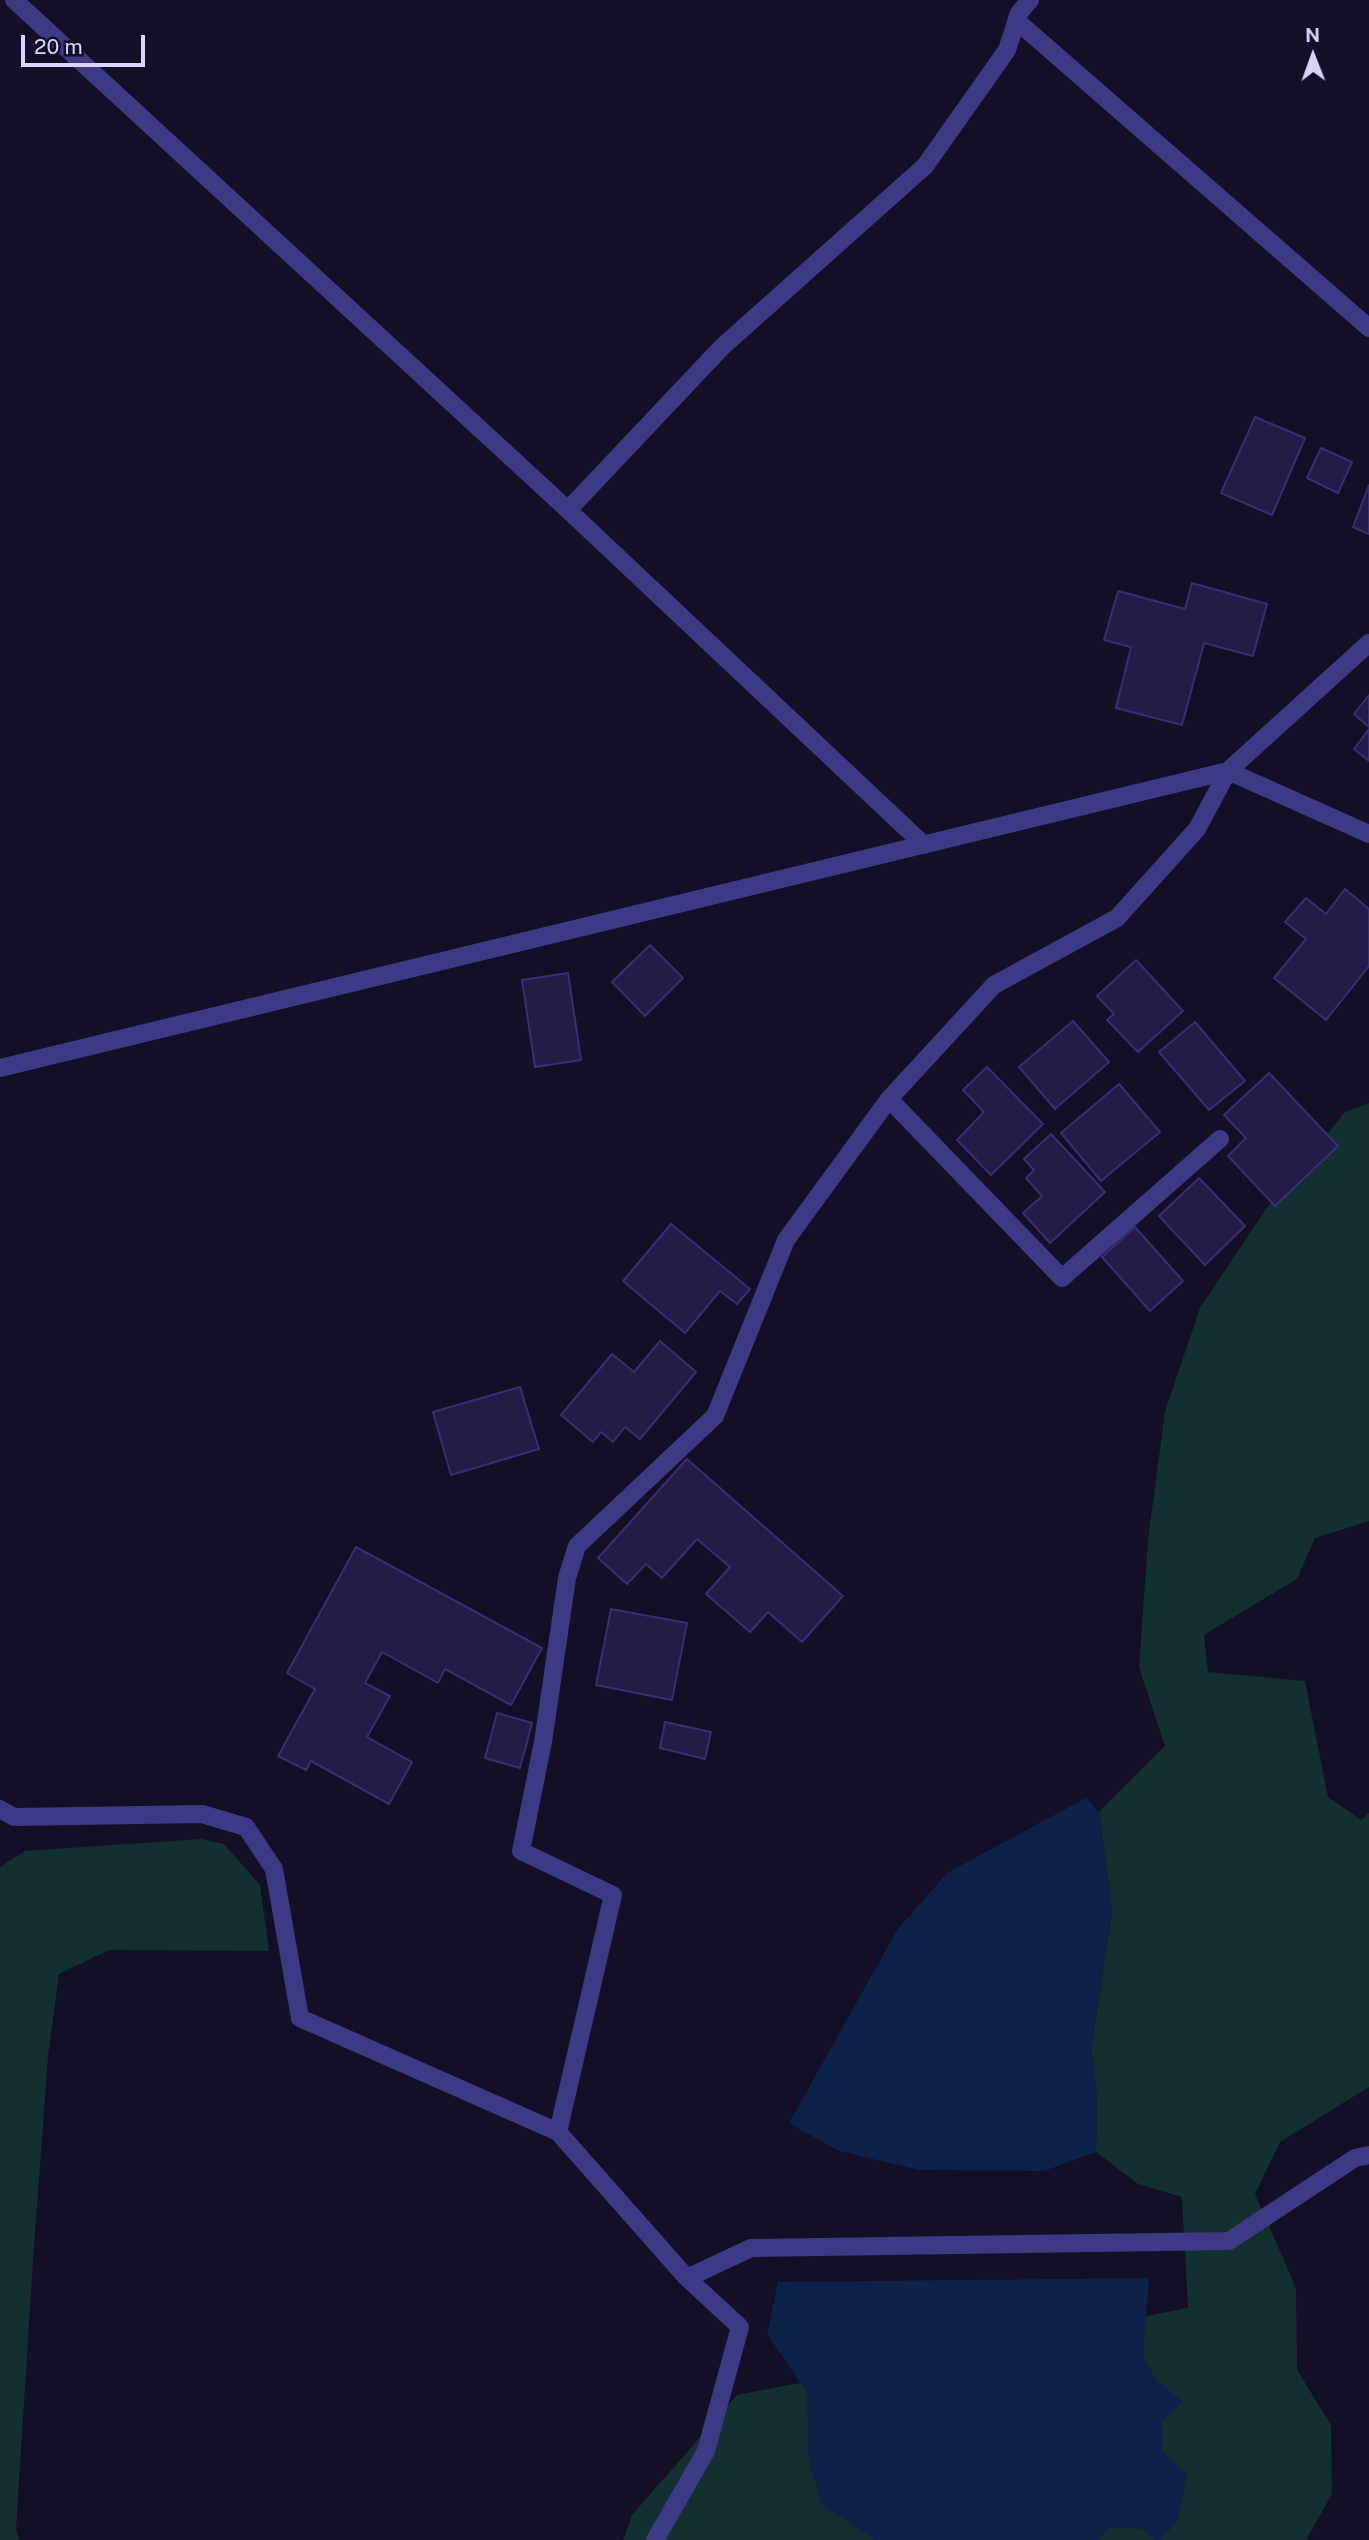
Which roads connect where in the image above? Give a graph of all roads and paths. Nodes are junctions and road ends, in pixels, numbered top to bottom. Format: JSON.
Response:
{"nodes":[{"id":1,"x":14,"y":0,"type":"edge"},
{"id":2,"x":1031,"y":0,"type":"edge"},
{"id":3,"x":1018,"y":22,"type":"junction"},
{"id":4,"x":1369,"y":328,"type":"edge"},
{"id":5,"x":568,"y":510,"type":"junction"},
{"id":6,"x":1369,"y":643,"type":"edge"},
{"id":7,"x":1228,"y":771,"type":"junction"},
{"id":8,"x":1369,"y":834,"type":"edge"},
{"id":9,"x":925,"y":845,"type":"junction"},
{"id":10,"x":0,"y":1068,"type":"edge"},
{"id":11,"x":888,"y":1099,"type":"junction"},
{"id":12,"x":1220,"y":1139,"type":"dead end"},
{"id":13,"x":0,"y":1809,"type":"edge"},
{"id":14,"x":558,"y":2132,"type":"junction"},
{"id":15,"x":1369,"y":2155,"type":"edge"},
{"id":16,"x":687,"y":2278,"type":"junction"},
{"id":17,"x":655,"y":2540,"type":"edge"}],
"edges":[{"from":1,"to":5,"type":"street"},
{"from":2,"to":3,"type":"street"},
{"from":3,"to":4,"type":"street"},
{"from":3,"to":5,"type":"street"},
{"from":5,"to":9,"type":"street"},
{"from":6,"to":7,"type":"street"},
{"from":7,"to":8,"type":"street"},
{"from":7,"to":9,"type":"street"},
{"from":7,"to":11,"type":"street"},
{"from":9,"to":10,"type":"street"},
{"from":11,"to":12,"type":"street"},
{"from":11,"to":14,"type":"street"},
{"from":13,"to":14,"type":"street"},
{"from":14,"to":16,"type":"street"},
{"from":15,"to":16,"type":"street"},
{"from":16,"to":17,"type":"street"}]}
